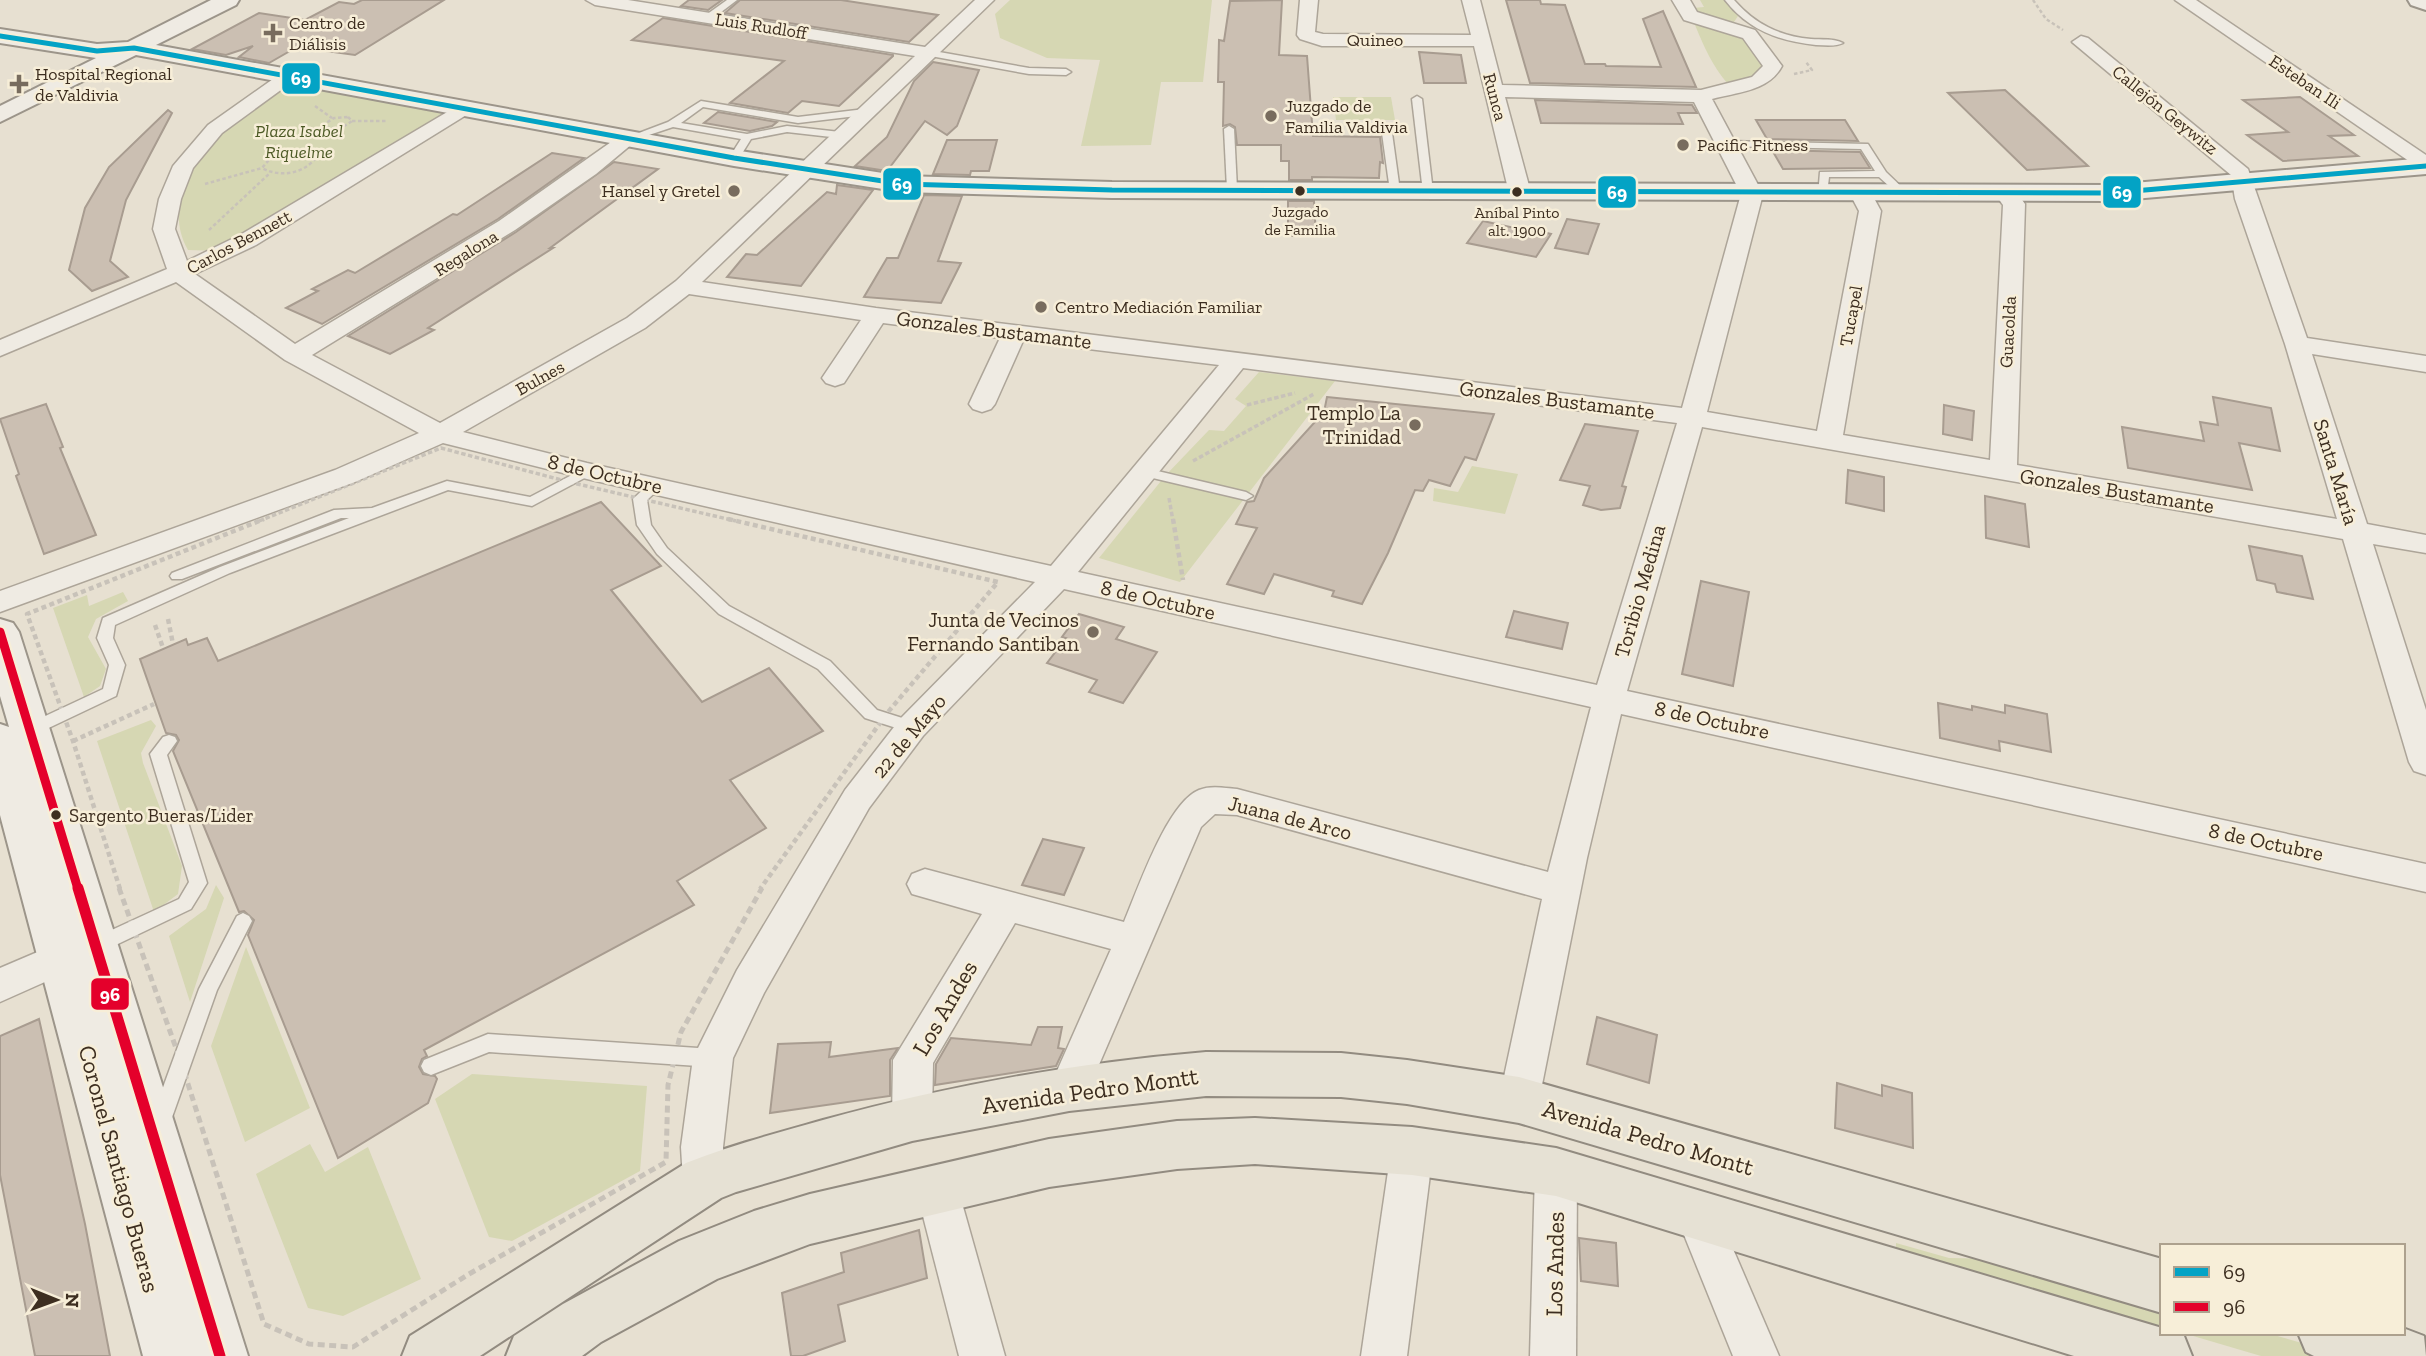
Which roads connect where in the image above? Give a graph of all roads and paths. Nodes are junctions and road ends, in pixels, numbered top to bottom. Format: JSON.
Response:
{"nodes":[{"id":1,"x":228,"y":0,"type":"edge"},
{"id":2,"x":595,"y":0,"type":"edge"},
{"id":3,"x":733,"y":0,"type":"edge"},
{"id":4,"x":985,"y":0,"type":"edge"},
{"id":5,"x":1309,"y":0,"type":"edge"},
{"id":6,"x":1471,"y":0,"type":"edge"},
{"id":7,"x":1681,"y":0,"type":"edge"},
{"id":8,"x":1728,"y":0,"type":"edge"},
{"id":9,"x":2033,"y":0,"type":"edge"},
{"id":10,"x":2184,"y":0,"type":"edge"},
{"id":11,"x":2419,"y":0,"type":"edge"},
{"id":12,"x":628,"y":2,"type":"edge"},
{"id":13,"x":2426,"y":4,"type":"edge"},
{"id":14,"x":709,"y":17,"type":"junction"},
{"id":15,"x":0,"y":18,"type":"edge"},
{"id":16,"x":1741,"y":25,"type":"junction"},
{"id":17,"x":0,"y":36,"type":"edge"},
{"id":18,"x":1480,"y":41,"type":"junction"},
{"id":19,"x":2081,"y":42,"type":"joint"},
{"id":20,"x":1838,"y":43,"type":"dead end"},
{"id":21,"x":134,"y":48,"type":"junction"},
{"id":22,"x":928,"y":53,"type":"junction"},
{"id":23,"x":1066,"y":72,"type":"dead end"},
{"id":24,"x":290,"y":76,"type":"junction"},
{"id":25,"x":1493,"y":91,"type":"junction"},
{"id":26,"x":1701,"y":96,"type":"junction"},
{"id":27,"x":1417,"y":99,"type":"dead end"},
{"id":28,"x":466,"y":109,"type":"junction"},
{"id":29,"x":865,"y":112,"type":"junction"},
{"id":30,"x":0,"y":115,"type":"edge"},
{"id":31,"x":334,"y":118,"type":"joint"},
{"id":32,"x":672,"y":124,"type":"junction"},
{"id":33,"x":1229,"y":129,"type":"dead end"},
{"id":34,"x":1387,"y":133,"type":"dead end"},
{"id":35,"x":840,"y":135,"type":"junction"},
{"id":36,"x":628,"y":139,"type":"junction"},
{"id":37,"x":1726,"y":144,"type":"junction"},
{"id":38,"x":741,"y":148,"type":"junction"},
{"id":39,"x":2426,"y":165,"type":"edge"},
{"id":40,"x":262,"y":168,"type":"junction"},
{"id":41,"x":807,"y":170,"type":"junction"},
{"id":42,"x":270,"y":173,"type":"junction"},
{"id":43,"x":1882,"y":174,"type":"junction"},
{"id":44,"x":2241,"y":183,"type":"junction"},
{"id":45,"x":201,"y":185,"type":"dead end"},
{"id":46,"x":1232,"y":189,"type":"junction"},
{"id":47,"x":1395,"y":191,"type":"junction"},
{"id":48,"x":1429,"y":192,"type":"junction"},
{"id":49,"x":1520,"y":193,"type":"junction"},
{"id":50,"x":1752,"y":194,"type":"junction"},
{"id":51,"x":1822,"y":194,"type":"junction"},
{"id":52,"x":1861,"y":194,"type":"junction"},
{"id":53,"x":1904,"y":194,"type":"junction"},
{"id":54,"x":2006,"y":194,"type":"junction"},
{"id":55,"x":204,"y":235,"type":"dead end"},
{"id":56,"x":180,"y":274,"type":"junction"},
{"id":57,"x":684,"y":286,"type":"junction"},
{"id":58,"x":876,"y":315,"type":"junction"},
{"id":59,"x":1015,"y":332,"type":"junction"},
{"id":60,"x":2297,"y":344,"type":"junction"},
{"id":61,"x":0,"y":349,"type":"edge"},
{"id":62,"x":294,"y":355,"type":"junction"},
{"id":63,"x":1238,"y":359,"type":"junction"},
{"id":64,"x":2426,"y":364,"type":"edge"},
{"id":65,"x":835,"y":378,"type":"dead end"},
{"id":66,"x":1317,"y":388,"type":"dead end"},
{"id":67,"x":982,"y":404,"type":"dead end"},
{"id":68,"x":1247,"y":405,"type":"dead end"},
{"id":69,"x":1692,"y":417,"type":"junction"},
{"id":70,"x":440,"y":434,"type":"junction"},
{"id":71,"x":1829,"y":439,"type":"junction"},
{"id":72,"x":1146,"y":472,"type":"junction"},
{"id":73,"x":2003,"y":472,"type":"junction"},
{"id":74,"x":578,"y":476,"type":"junction"},
{"id":75,"x":648,"y":492,"type":"junction"},
{"id":76,"x":1246,"y":496,"type":"dead end"},
{"id":77,"x":374,"y":513,"type":"junction"},
{"id":78,"x":2355,"y":531,"type":"junction"},
{"id":79,"x":2426,"y":544,"type":"edge"},
{"id":80,"x":177,"y":576,"type":"dead end"},
{"id":81,"x":1057,"y":578,"type":"junction"},
{"id":82,"x":0,"y":602,"type":"edge"},
{"id":83,"x":0,"y":632,"type":"edge"},
{"id":84,"x":1609,"y":698,"type":"junction"},
{"id":85,"x":154,"y":704,"type":"dead end"},
{"id":86,"x":898,"y":723,"type":"junction"},
{"id":87,"x":31,"y":728,"type":"edge"},
{"id":88,"x":73,"y":741,"type":"junction"},
{"id":89,"x":169,"y":741,"type":"dead end"},
{"id":90,"x":2426,"y":762,"type":"edge"},
{"id":91,"x":2426,"y":878,"type":"edge"},
{"id":92,"x":925,"y":884,"type":"dead end"},
{"id":93,"x":1562,"y":890,"type":"junction"},
{"id":94,"x":1006,"y":906,"type":"junction"},
{"id":95,"x":243,"y":921,"type":"dead end"},
{"id":96,"x":1134,"y":940,"type":"junction"},
{"id":97,"x":96,"y":944,"type":"junction"},
{"id":98,"x":0,"y":986,"type":"edge"},
{"id":99,"x":673,"y":1057,"type":"junction"},
{"id":100,"x":713,"y":1058,"type":"junction"},
{"id":101,"x":182,"y":1065,"type":"junction"},
{"id":102,"x":431,"y":1066,"type":"dead end"},
{"id":103,"x":1069,"y":1089,"type":"junction"},
{"id":104,"x":1519,"y":1100,"type":"junction"},
{"id":105,"x":912,"y":1118,"type":"junction"},
{"id":106,"x":154,"y":1139,"type":"junction"},
{"id":107,"x":1412,"y":1151,"type":"junction"},
{"id":108,"x":1706,"y":1155,"type":"junction"},
{"id":109,"x":1556,"y":1172,"type":"junction"},
{"id":110,"x":704,"y":1180,"type":"junction"},
{"id":111,"x":937,"y":1189,"type":"junction"},
{"id":112,"x":1698,"y":1215,"type":"junction"},
{"id":113,"x":2160,"y":1285,"type":"edge"},
{"id":114,"x":2332,"y":1335,"type":"edge"},
{"id":115,"x":171,"y":1356,"type":"edge"},
{"id":116,"x":220,"y":1356,"type":"edge"},
{"id":117,"x":430,"y":1356,"type":"edge"},
{"id":118,"x":534,"y":1356,"type":"edge"},
{"id":119,"x":982,"y":1356,"type":"edge"},
{"id":120,"x":1384,"y":1356,"type":"edge"},
{"id":121,"x":1553,"y":1356,"type":"edge"},
{"id":122,"x":1756,"y":1356,"type":"edge"},
{"id":123,"x":2164,"y":1356,"type":"edge"},
{"id":124,"x":2404,"y":1356,"type":"edge"}],
"edges":[{"from":1,"to":21,"type":"main road"},
{"from":2,"to":12,"type":"street","name":"Luis Rudloff"},
{"from":3,"to":14,"type":"lane"},
{"from":4,"to":22,"type":"street","name":"Bulnes"},
{"from":5,"to":18,"type":"street","name":"Quineo"},
{"from":6,"to":18,"type":"street","name":"Runca"},
{"from":7,"to":16,"type":"street"},
{"from":8,"to":16,"type":"lane"},
{"from":9,"to":19,"type":"path"},
{"from":10,"to":39,"type":"street","name":"Esteban Ili"},
{"from":11,"to":13,"type":"main road"},
{"from":12,"to":14,"type":"street","name":"Luis Rudloff"},
{"from":14,"to":22,"type":"street","name":"Luis Rudloff"},
{"from":15,"to":21,"type":"main road"},
{"from":16,"to":20,"type":"lane"},
{"from":16,"to":26,"type":"street"},
{"from":17,"to":21,"type":"main road"},
{"from":18,"to":25,"type":"street","name":"Runca"},
{"from":19,"to":44,"type":"street","name":"Callejón Geywitz"},
{"from":21,"to":24,"type":"main road"},
{"from":21,"to":30,"type":"main road"},
{"from":22,"to":23,"type":"lane"},
{"from":22,"to":29,"type":"street","name":"Bulnes"},
{"from":24,"to":28,"type":"main road"},
{"from":24,"to":56,"type":"street"},
{"from":25,"to":26,"type":"street"},
{"from":25,"to":49,"type":"street","name":"Runca"},
{"from":26,"to":37,"type":"street"},
{"from":27,"to":48,"type":"lane"},
{"from":28,"to":36,"type":"main road"},
{"from":28,"to":56,"type":"street","name":"Carlos Bennett"},
{"from":29,"to":32,"type":"lane"},
{"from":29,"to":35,"type":"street","name":"Bulnes"},
{"from":31,"to":31,"type":"path"},
{"from":32,"to":36,"type":"lane"},
{"from":32,"to":38,"type":"lane"},
{"from":33,"to":46,"type":"lane"},
{"from":34,"to":47,"type":"lane"},
{"from":35,"to":38,"type":"lane"},
{"from":35,"to":41,"type":"street","name":"Bulnes"},
{"from":36,"to":38,"type":"main road"},
{"from":36,"to":62,"type":"street","name":"Regalona"},
{"from":37,"to":43,"type":"lane"},
{"from":37,"to":50,"type":"street"},
{"from":38,"to":41,"type":"main road"},
{"from":39,"to":44,"type":"main road"},
{"from":40,"to":42,"type":"path"},
{"from":40,"to":42,"type":"path"},
{"from":40,"to":45,"type":"path"},
{"from":41,"to":46,"type":"main road"},
{"from":41,"to":57,"type":"street","name":"Bulnes"},
{"from":42,"to":55,"type":"path"},
{"from":43,"to":51,"type":"lane"},
{"from":43,"to":53,"type":"lane"},
{"from":44,"to":54,"type":"main road"},
{"from":44,"to":60,"type":"street","name":"Santa María"},
{"from":46,"to":47,"type":"main road"},
{"from":47,"to":48,"type":"main road"},
{"from":48,"to":49,"type":"main road"},
{"from":49,"to":50,"type":"main road"},
{"from":50,"to":51,"type":"main road"},
{"from":50,"to":69,"type":"street","name":"Toribio Medina"},
{"from":51,"to":52,"type":"main road"},
{"from":52,"to":53,"type":"main road"},
{"from":52,"to":71,"type":"street","name":"Tucapel"},
{"from":53,"to":54,"type":"main road"},
{"from":54,"to":73,"type":"street","name":"Guacolda"},
{"from":56,"to":61,"type":"street","name":"Carlos Bennett"},
{"from":56,"to":62,"type":"street","name":"8 de Octubre"},
{"from":57,"to":58,"type":"street","name":"Gonzales Bustamante"},
{"from":57,"to":70,"type":"street","name":"Bulnes"},
{"from":58,"to":59,"type":"street","name":"Gonzales Bustamante"},
{"from":58,"to":65,"type":"street"},
{"from":59,"to":63,"type":"street","name":"Gonzales Bustamante"},
{"from":59,"to":67,"type":"street"},
{"from":60,"to":64,"type":"street"},
{"from":60,"to":78,"type":"street","name":"Santa María"},
{"from":62,"to":70,"type":"street","name":"8 de Octubre"},
{"from":63,"to":69,"type":"street","name":"Gonzales Bustamante"},
{"from":63,"to":72,"type":"street","name":"22 de Mayo"},
{"from":66,"to":68,"type":"path"},
{"from":69,"to":71,"type":"street","name":"Gonzales Bustamante"},
{"from":69,"to":84,"type":"street","name":"Toribio Medina"},
{"from":70,"to":74,"type":"street","name":"8 de Octubre"},
{"from":70,"to":82,"type":"street","name":"Bulnes"},
{"from":71,"to":73,"type":"street","name":"Gonzales Bustamante"},
{"from":72,"to":76,"type":"lane"},
{"from":72,"to":81,"type":"street","name":"22 de Mayo"},
{"from":73,"to":78,"type":"street","name":"Gonzales Bustamante"},
{"from":74,"to":75,"type":"street","name":"8 de Octubre"},
{"from":74,"to":75,"type":"path"},
{"from":74,"to":77,"type":"lane"},
{"from":74,"to":87,"type":"path"},
{"from":75,"to":81,"type":"street","name":"8 de Octubre"},
{"from":75,"to":86,"type":"lane"},
{"from":75,"to":86,"type":"path"},
{"from":77,"to":80,"type":"lane"},
{"from":77,"to":87,"type":"lane"},
{"from":78,"to":79,"type":"street","name":"Gonzales Bustamante"},
{"from":78,"to":90,"type":"street","name":"Santa María"},
{"from":81,"to":84,"type":"street","name":"8 de Octubre"},
{"from":81,"to":86,"type":"street","name":"22 de Mayo"},
{"from":83,"to":87,"type":"main road","name":"Coronel Santiago Bueras"},
{"from":84,"to":91,"type":"street","name":"8 de Octubre"},
{"from":84,"to":93,"type":"street","name":"Toribio Medina"},
{"from":85,"to":88,"type":"path"},
{"from":86,"to":99,"type":"path"},
{"from":86,"to":100,"type":"street","name":"22 de Mayo"},
{"from":87,"to":88,"type":"path"},
{"from":87,"to":97,"type":"main road","name":"Coronel Santiago Bueras"},
{"from":88,"to":97,"type":"path"},
{"from":89,"to":97,"type":"lane"},
{"from":92,"to":94,"type":"street"},
{"from":93,"to":96,"type":"street","name":"Juana de Arco"},
{"from":93,"to":104,"type":"street","name":"Toribio Medina"},
{"from":94,"to":96,"type":"street"},
{"from":94,"to":105,"type":"street","name":"Los Andes"},
{"from":95,"to":101,"type":"lane"},
{"from":96,"to":103,"type":"street","name":"Juana de Arco"},
{"from":97,"to":98,"type":"street"},
{"from":97,"to":101,"type":"path"},
{"from":97,"to":106,"type":"main road","name":"Coronel Santiago Bueras"},
{"from":97,"to":115,"type":"main road","name":"Coronel Santiago Bueras"},
{"from":99,"to":100,"type":"lane"},
{"from":99,"to":101,"type":"path"},
{"from":99,"to":102,"type":"lane"},
{"from":100,"to":110,"type":"street","name":"22 de Mayo"},
{"from":101,"to":106,"type":"lane"},
{"from":103,"to":104,"type":"main road","name":"Avenida Pedro Montt"},
{"from":103,"to":105,"type":"main road","name":"Avenida Pedro Montt"},
{"from":104,"to":108,"type":"main road","name":"Avenida Pedro Montt"},
{"from":105,"to":110,"type":"main road","name":"Avenida Pedro Montt"},
{"from":106,"to":116,"type":"main road","name":"Coronel Santiago Bueras"},
{"from":107,"to":109,"type":"main road"},
{"from":107,"to":111,"type":"main road"},
{"from":107,"to":120,"type":"street"},
{"from":108,"to":112,"type":"main road"},
{"from":108,"to":113,"type":"main road","name":"Avenida Pedro Montt"},
{"from":109,"to":112,"type":"main road"},
{"from":109,"to":121,"type":"street","name":"Los Andes"},
{"from":110,"to":117,"type":"main road","name":"Avenida Pedro Montt"},
{"from":111,"to":118,"type":"main road"},
{"from":111,"to":119,"type":"street"},
{"from":112,"to":122,"type":"street"},
{"from":112,"to":123,"type":"main road"},
{"from":114,"to":124,"type":"main road"}]}
